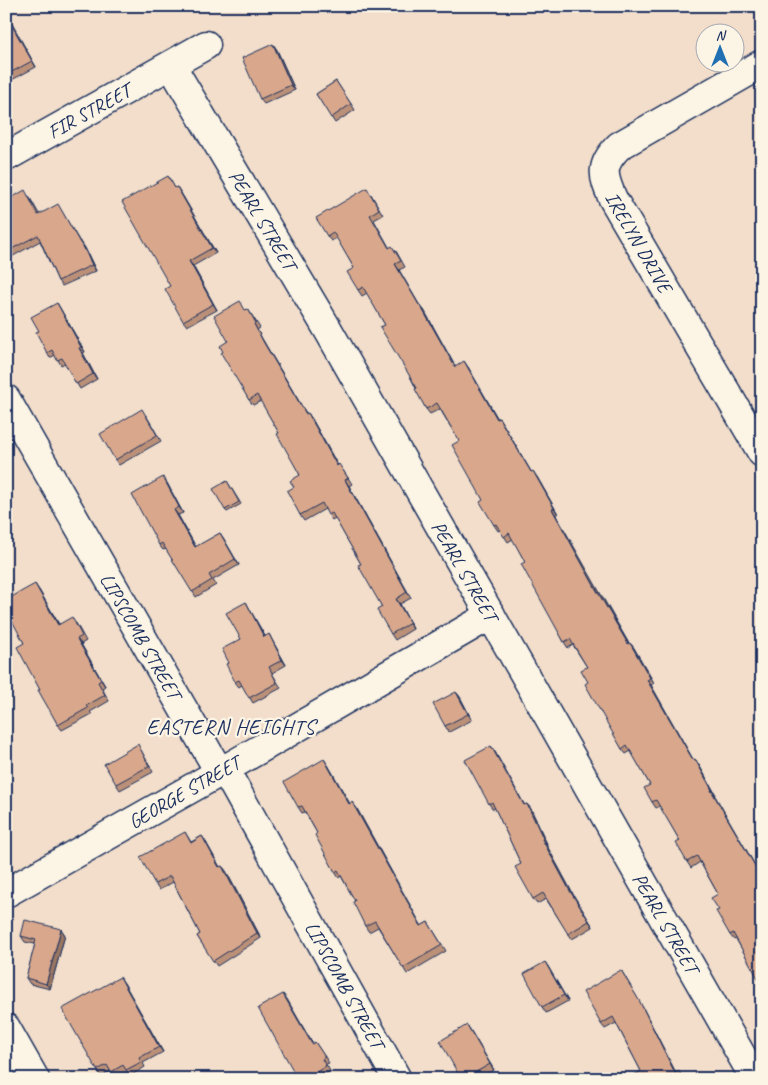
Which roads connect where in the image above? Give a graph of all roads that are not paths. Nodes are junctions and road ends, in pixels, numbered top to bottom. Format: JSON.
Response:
{"nodes":[{"id":1,"x":206,"y":46,"type":"dead end"},
{"id":2,"x":762,"y":64,"type":"edge"},
{"id":3,"x":171,"y":66,"type":"junction"},
{"id":4,"x":6,"y":157,"type":"edge"},
{"id":5,"x":6,"y":399,"type":"edge"},
{"id":6,"x":762,"y":453,"type":"edge"},
{"id":7,"x":491,"y":615,"type":"junction"},
{"id":8,"x":222,"y":771,"type":"junction"},
{"id":9,"x":6,"y":893,"type":"edge"},
{"id":10,"x":6,"y":1028,"type":"edge"},
{"id":11,"x":35,"y":1079,"type":"edge"},
{"id":12,"x":397,"y":1079,"type":"edge"},
{"id":13,"x":754,"y":1079,"type":"edge"}],
"edges":[{"from":1,"to":3,"type":"street","name":"FIR STREET"},
{"from":2,"to":6,"type":"street","name":"IRELYN DRIVE"},
{"from":3,"to":4,"type":"street","name":"FIR STREET"},
{"from":3,"to":7,"type":"street","name":"PEARL STREET"},
{"from":5,"to":8,"type":"street","name":"LIPSCOMB STREET"},
{"from":7,"to":8,"type":"street","name":"GEORGE STREET"},
{"from":7,"to":13,"type":"street","name":"PEARL STREET"},
{"from":8,"to":9,"type":"street","name":"GEORGE STREET"},
{"from":8,"to":12,"type":"street","name":"LIPSCOMB STREET"},
{"from":10,"to":11,"type":"street"}]}
